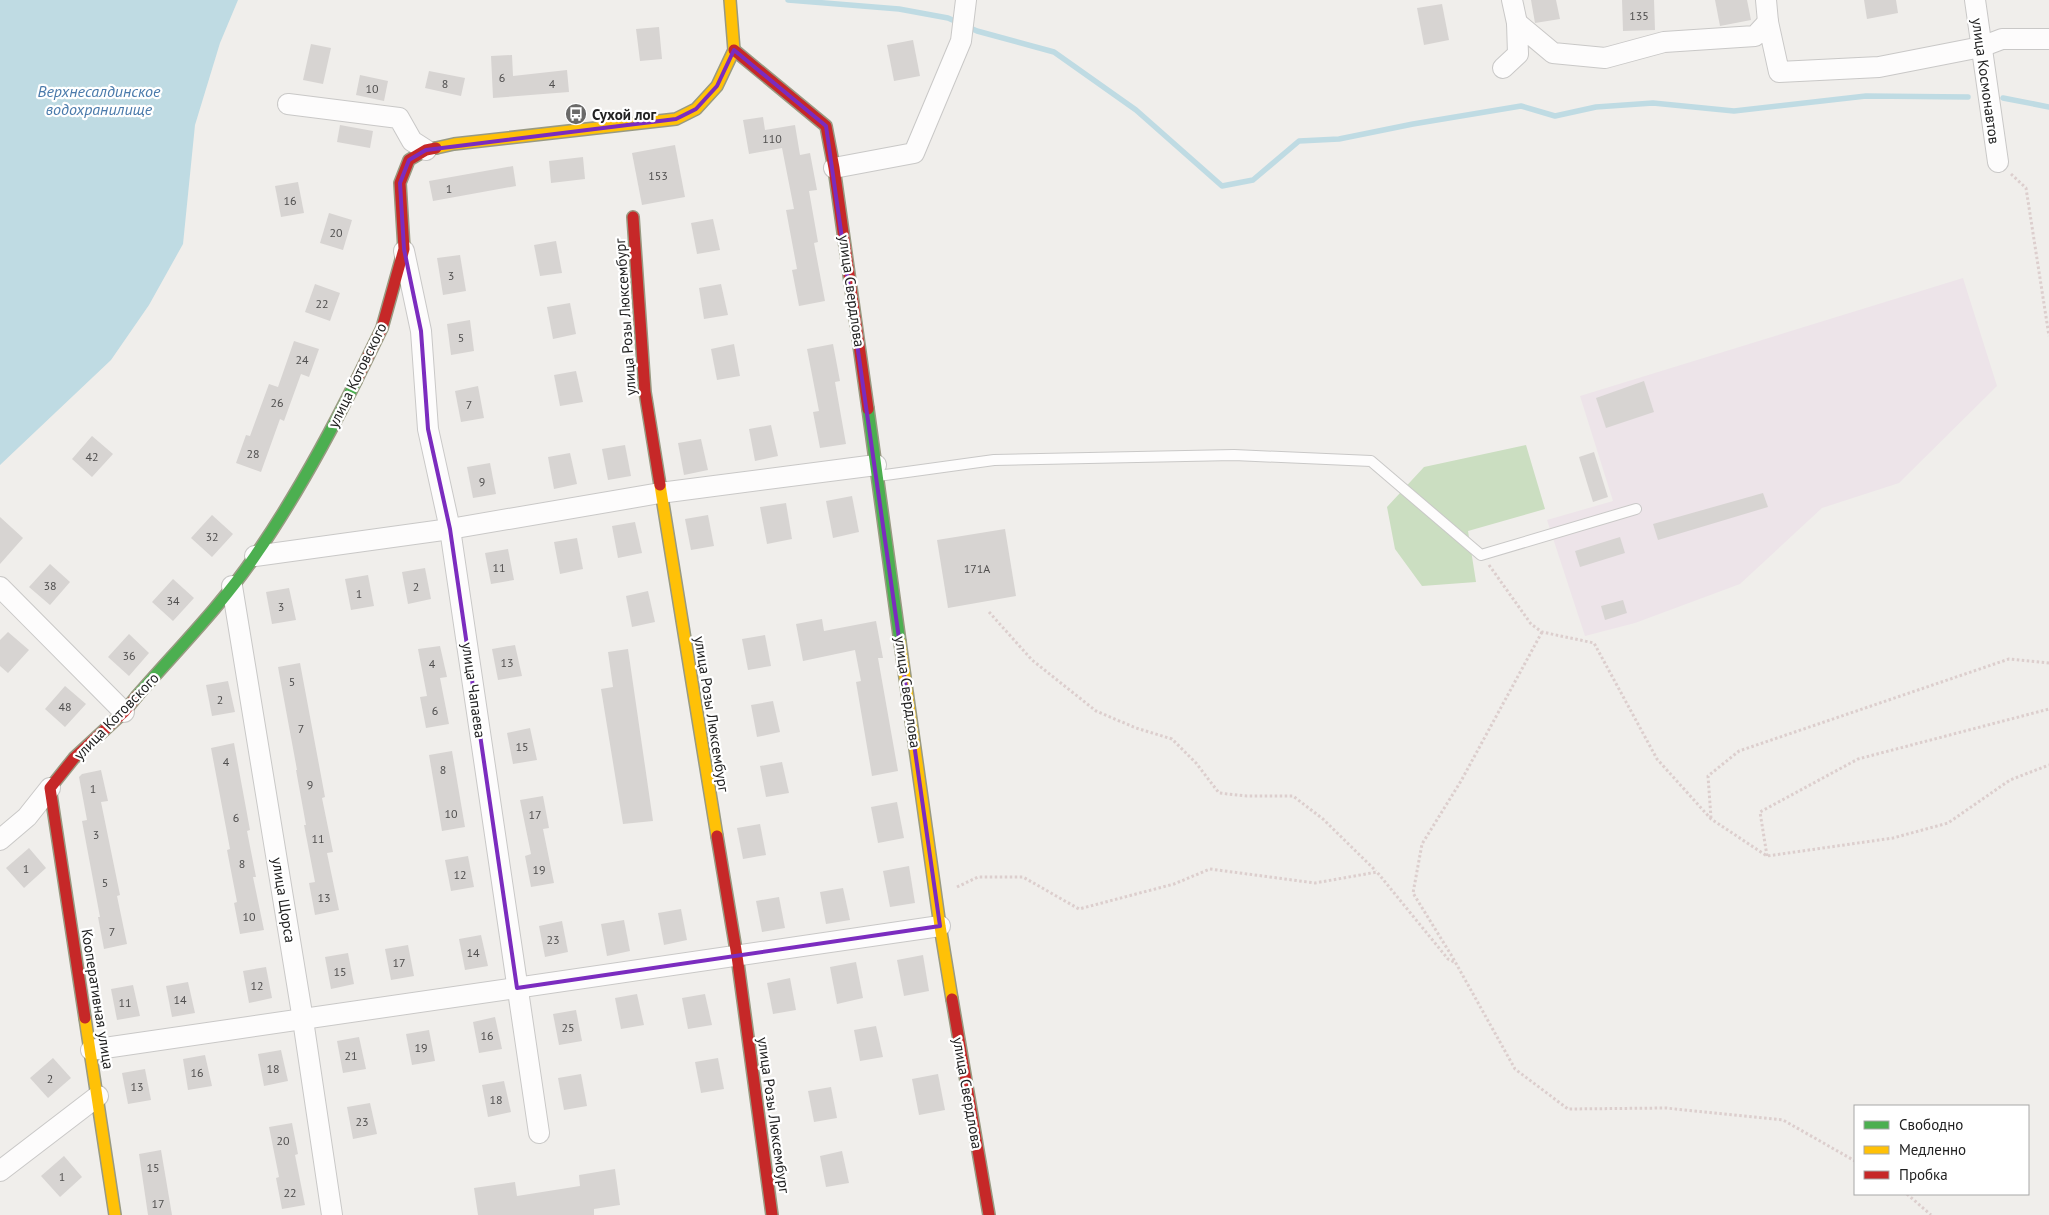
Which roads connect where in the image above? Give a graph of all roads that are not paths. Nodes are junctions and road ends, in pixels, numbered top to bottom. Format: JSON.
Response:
{"nodes":[{"id":1,"x":730,"y":0,"type":"edge"},
{"id":2,"x":966,"y":0,"type":"edge"},
{"id":3,"x":1512,"y":0,"type":"edge"},
{"id":4,"x":1766,"y":0,"type":"edge"},
{"id":5,"x":1975,"y":0,"type":"edge"},
{"id":6,"x":1517,"y":22,"type":"junction"},
{"id":7,"x":1768,"y":22,"type":"junction"},
{"id":8,"x":2049,"y":40,"type":"edge"},
{"id":9,"x":1981,"y":47,"type":"junction"},
{"id":10,"x":734,"y":50,"type":"junction"},
{"id":11,"x":1503,"y":68,"type":"dead end"},
{"id":12,"x":288,"y":104,"type":"dead end"},
{"id":13,"x":426,"y":150,"type":"junction"},
{"id":14,"x":1998,"y":162,"type":"road end"},
{"id":15,"x":834,"y":168,"type":"junction"},
{"id":16,"x":633,"y":217,"type":"dead end"},
{"id":17,"x":404,"y":249,"type":"junction"},
{"id":18,"x":877,"y":470,"type":"junction"},
{"id":19,"x":660,"y":493,"type":"junction"},
{"id":20,"x":1636,"y":509,"type":"dead end"},
{"id":21,"x":450,"y":528,"type":"junction"},
{"id":22,"x":254,"y":556,"type":"junction"},
{"id":23,"x":232,"y":586,"type":"junction"},
{"id":24,"x":0,"y":587,"type":"edge"},
{"id":25,"x":124,"y":712,"type":"junction"},
{"id":26,"x":50,"y":788,"type":"junction"},
{"id":27,"x":0,"y":840,"type":"edge"},
{"id":28,"x":940,"y":926,"type":"junction"},
{"id":29,"x":737,"y":956,"type":"junction"},
{"id":30,"x":517,"y":988,"type":"junction"},
{"id":31,"x":303,"y":1020,"type":"junction"},
{"id":32,"x":91,"y":1050,"type":"junction"},
{"id":33,"x":98,"y":1096,"type":"junction"},
{"id":34,"x":539,"y":1133,"type":"dead end"},
{"id":35,"x":0,"y":1171,"type":"edge"},
{"id":36,"x":115,"y":1215,"type":"edge"},
{"id":37,"x":332,"y":1215,"type":"edge"},
{"id":38,"x":772,"y":1215,"type":"edge"},
{"id":39,"x":989,"y":1215,"type":"edge"}],
"edges":[{"from":1,"to":10,"type":"street"},
{"from":2,"to":15,"type":"street"},
{"from":3,"to":6,"type":"street"},
{"from":4,"to":7,"type":"street"},
{"from":5,"to":9,"type":"street","name":"улица Космонавтов"},
{"from":6,"to":7,"type":"street"},
{"from":6,"to":11,"type":"street"},
{"from":7,"to":9,"type":"street"},
{"from":8,"to":9,"type":"street"},
{"from":9,"to":14,"type":"street","name":"улица Космонавтов"},
{"from":10,"to":13,"type":"street","name":"улица Котовского"},
{"from":10,"to":15,"type":"street","name":"улица Свердлова"},
{"from":12,"to":13,"type":"street"},
{"from":13,"to":17,"type":"street","name":"улица Котовского"},
{"from":15,"to":18,"type":"street","name":"улица Свердлова"},
{"from":16,"to":19,"type":"street","name":"улица Розы Люксембург"},
{"from":17,"to":21,"type":"street","name":"улица Чапаева"},
{"from":17,"to":22,"type":"street","name":"улица Котовского"},
{"from":18,"to":19,"type":"street"},
{"from":18,"to":20,"type":"lane"},
{"from":18,"to":28,"type":"street","name":"улица Свердлова"},
{"from":19,"to":21,"type":"street"},
{"from":19,"to":29,"type":"street","name":"улица Розы Люксембург"},
{"from":21,"to":22,"type":"street"},
{"from":21,"to":30,"type":"street","name":"улица Чапаева"},
{"from":22,"to":23,"type":"street","name":"улица Котовского"},
{"from":23,"to":25,"type":"street","name":"улица Котовского"},
{"from":23,"to":31,"type":"street","name":"улица Щорса"},
{"from":24,"to":25,"type":"street"},
{"from":25,"to":26,"type":"street","name":"улица Котовского"},
{"from":26,"to":27,"type":"street","name":"улица Котовского"},
{"from":26,"to":32,"type":"street","name":"Кооперативная улица"},
{"from":28,"to":29,"type":"street"},
{"from":28,"to":39,"type":"street","name":"улица Свердлова"},
{"from":29,"to":30,"type":"street"},
{"from":29,"to":38,"type":"street","name":"улица Розы Люксембург"},
{"from":30,"to":31,"type":"street"},
{"from":30,"to":34,"type":"street","name":"улица Чапаева"},
{"from":31,"to":32,"type":"street"},
{"from":31,"to":37,"type":"street","name":"улица Щорса"},
{"from":32,"to":33,"type":"street","name":"Кооперативная улица"},
{"from":33,"to":35,"type":"street"},
{"from":33,"to":36,"type":"street","name":"Кооперативная улица"}]}
